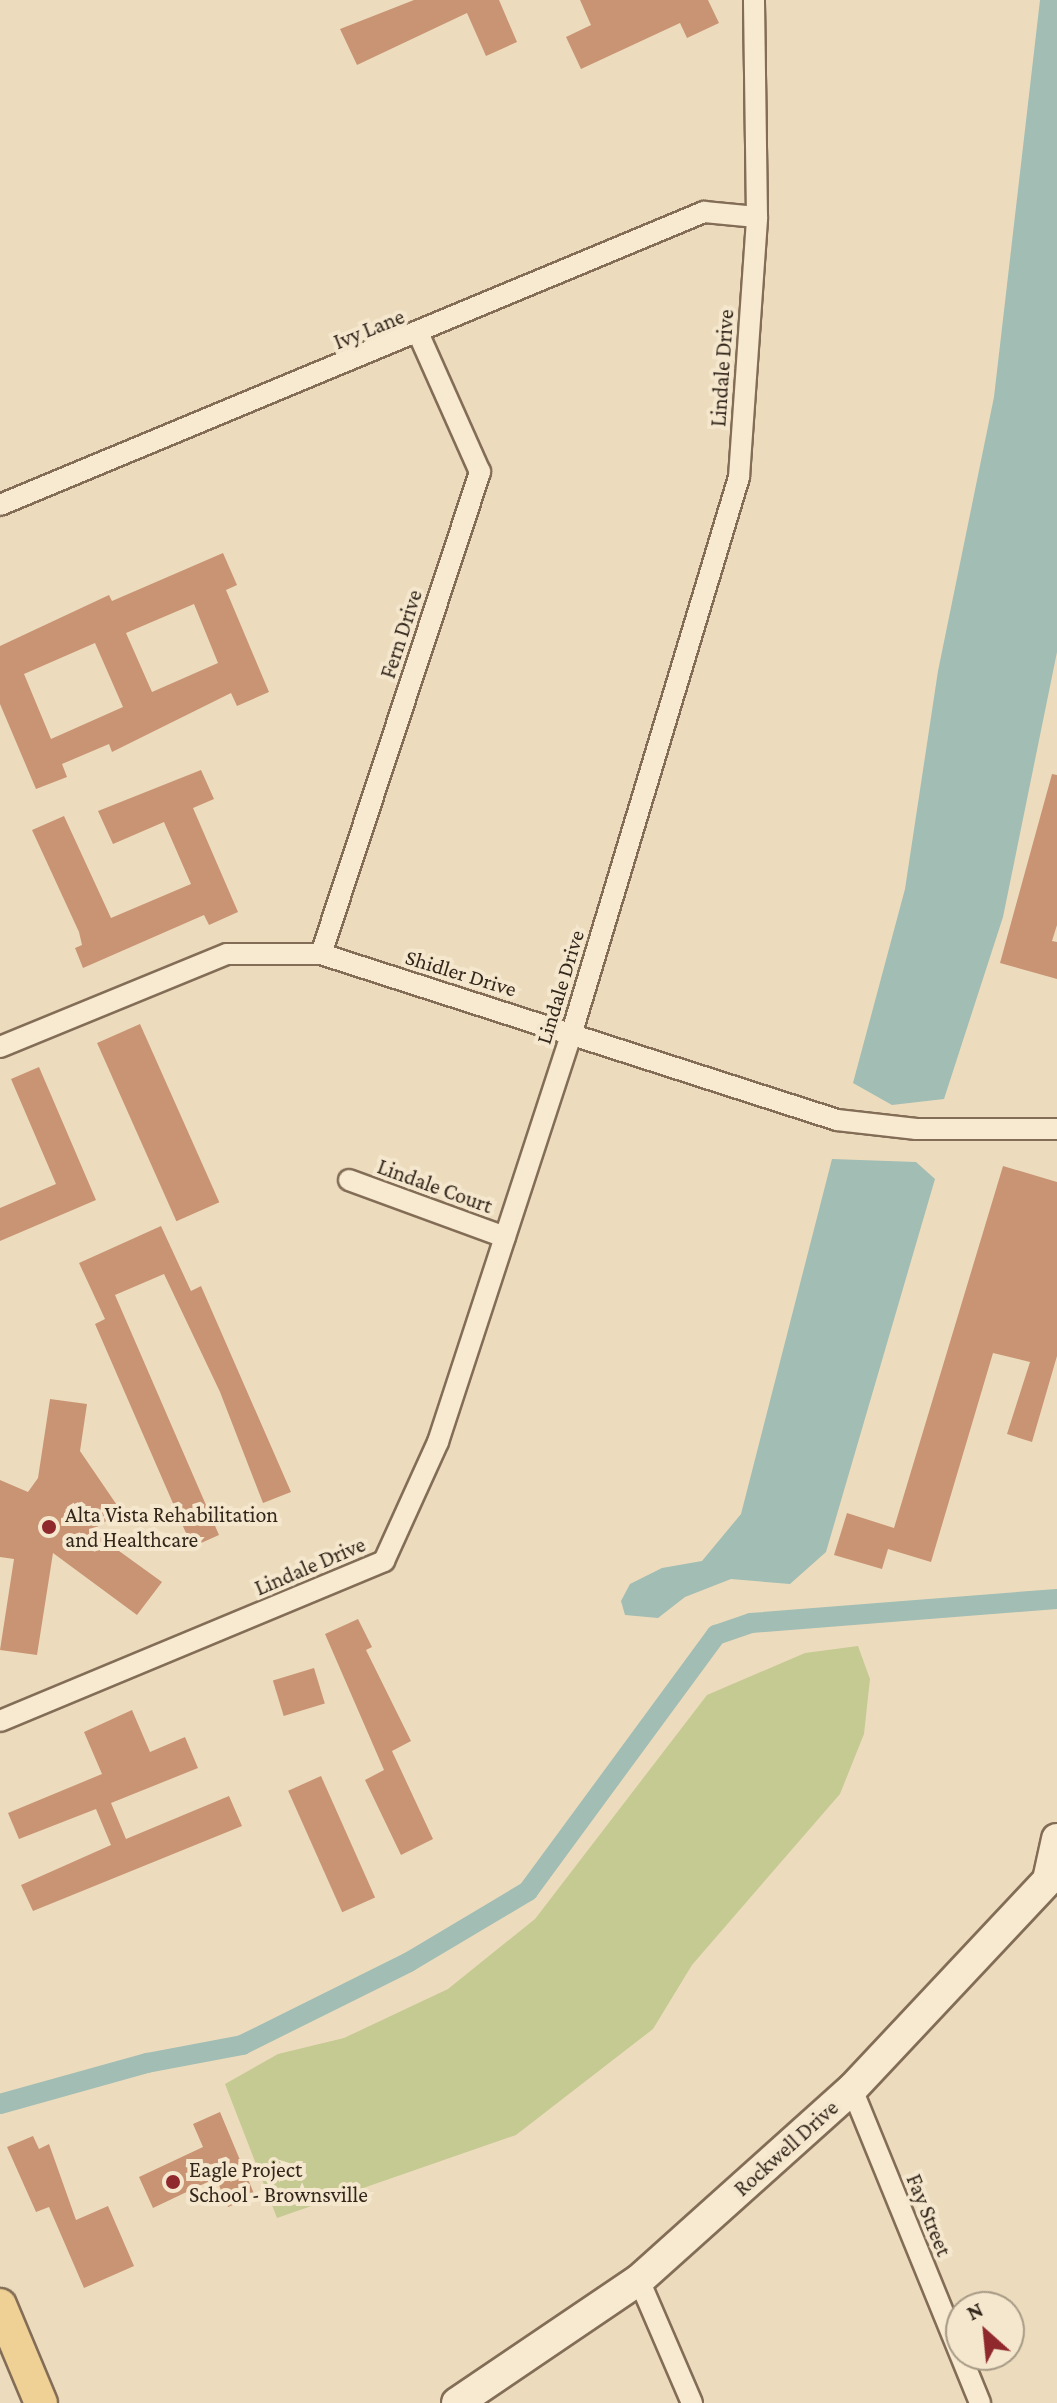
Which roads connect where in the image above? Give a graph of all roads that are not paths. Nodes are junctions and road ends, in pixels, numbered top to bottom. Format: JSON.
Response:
{"nodes":[{"id":1,"x":754,"y":0,"type":"edge"},
{"id":2,"x":757,"y":217,"type":"junction"},
{"id":3,"x":419,"y":335,"type":"junction"},
{"id":4,"x":0,"y":505,"type":"edge"},
{"id":5,"x":321,"y":954,"type":"junction"},
{"id":6,"x":572,"y":1032,"type":"junction"},
{"id":7,"x":0,"y":1047,"type":"edge"},
{"id":8,"x":1057,"y":1129,"type":"edge"},
{"id":9,"x":349,"y":1180,"type":"dead end"},
{"id":10,"x":505,"y":1237,"type":"junction"},
{"id":11,"x":0,"y":1721,"type":"edge"},
{"id":12,"x":1057,"y":1839,"type":"edge"},
{"id":13,"x":1053,"y":1890,"type":"edge"},
{"id":14,"x":852,"y":2089,"type":"junction"},
{"id":15,"x":639,"y":2280,"type":"junction"},
{"id":16,"x":0,"y":2305,"type":"edge"},
{"id":17,"x":41,"y":2403,"type":"edge"},
{"id":18,"x":457,"y":2403,"type":"edge"},
{"id":19,"x":692,"y":2403,"type":"edge"},
{"id":20,"x":980,"y":2403,"type":"edge"}],
"edges":[{"from":1,"to":2,"type":"street","name":"Lindale Drive"},
{"from":2,"to":3,"type":"street","name":"Ivy Lane"},
{"from":2,"to":6,"type":"street","name":"Lindale Drive"},
{"from":3,"to":4,"type":"street","name":"Ivy Lane"},
{"from":3,"to":5,"type":"street","name":"Fern Drive"},
{"from":5,"to":6,"type":"street","name":"Shidler Drive"},
{"from":5,"to":7,"type":"street","name":"Shidler Drive"},
{"from":6,"to":8,"type":"street","name":"Shidler Drive"},
{"from":6,"to":10,"type":"street","name":"Lindale Drive"},
{"from":9,"to":10,"type":"street","name":"Lindale Court"},
{"from":10,"to":11,"type":"street","name":"Lindale Drive"},
{"from":12,"to":13,"type":"street","name":"Rockwell Drive"},
{"from":13,"to":14,"type":"street","name":"Rockwell Drive"},
{"from":14,"to":15,"type":"street","name":"Rockwell Drive"},
{"from":14,"to":20,"type":"street","name":"Fay Street"},
{"from":15,"to":18,"type":"street","name":"Rockwell Drive"},
{"from":15,"to":19,"type":"street"},
{"from":16,"to":17,"type":"main road"}]}
